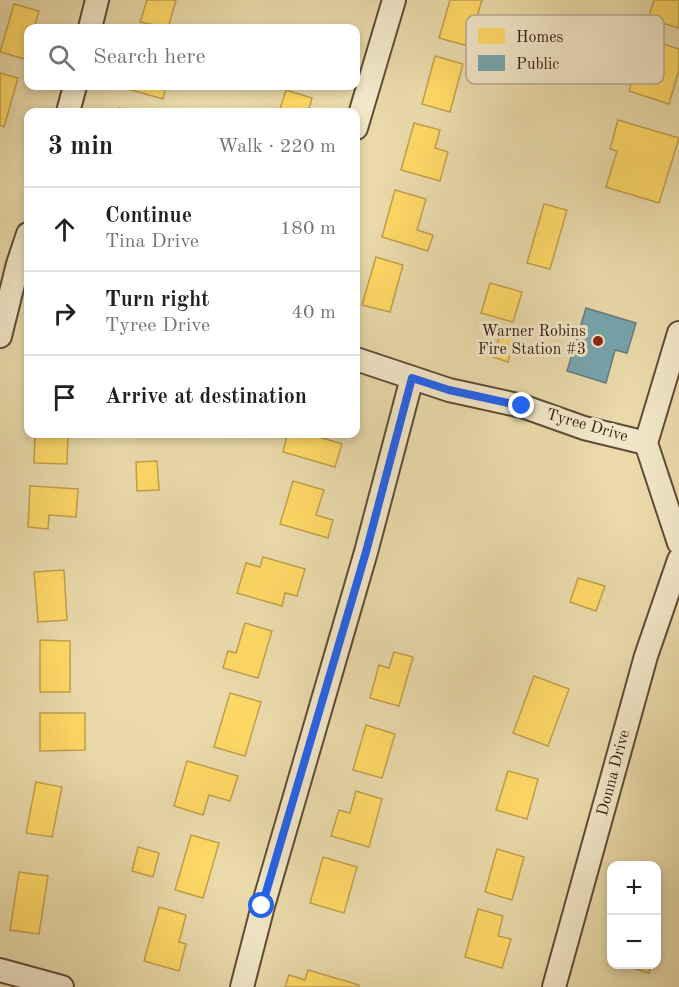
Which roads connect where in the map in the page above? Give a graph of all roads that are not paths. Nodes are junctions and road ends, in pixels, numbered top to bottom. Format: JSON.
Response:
{"nodes":[{"id":1,"x":97,"y":0,"type":"edge"},
{"id":2,"x":394,"y":0,"type":"edge"},
{"id":3,"x":91,"y":24,"type":"edge"},
{"id":4,"x":74,"y":90,"type":"edge"},
{"id":5,"x":69,"y":108,"type":"edge"},
{"id":6,"x":360,"y":115,"type":"edge"},
{"id":7,"x":24,"y":244,"type":"edge"},
{"id":8,"x":16,"y":264,"type":"edge"},
{"id":9,"x":679,"y":333,"type":"edge"},
{"id":10,"x":0,"y":336,"type":"edge"},
{"id":11,"x":360,"y":360,"type":"edge"},
{"id":12,"x":412,"y":378,"type":"junction"},
{"id":13,"x":646,"y":443,"type":"junction"},
{"id":14,"x":679,"y":543,"type":"edge"},
{"id":15,"x":679,"y":560,"type":"edge"},
{"id":16,"x":0,"y":970,"type":"edge"},
{"id":17,"x":62,"y":987,"type":"edge"},
{"id":18,"x":242,"y":987,"type":"edge"},
{"id":19,"x":554,"y":987,"type":"edge"}],
"edges":[{"from":1,"to":3,"type":"street"},
{"from":2,"to":6,"type":"street"},
{"from":4,"to":5,"type":"street"},
{"from":7,"to":8,"type":"street"},
{"from":8,"to":10,"type":"street"},
{"from":9,"to":13,"type":"street"},
{"from":11,"to":12,"type":"street","name":"Tyree Drive"},
{"from":12,"to":13,"type":"street","name":"Tyree Drive"},
{"from":12,"to":18,"type":"street"},
{"from":13,"to":14,"type":"street"},
{"from":15,"to":19,"type":"street","name":"Donna Drive"},
{"from":16,"to":17,"type":"street"}]}
